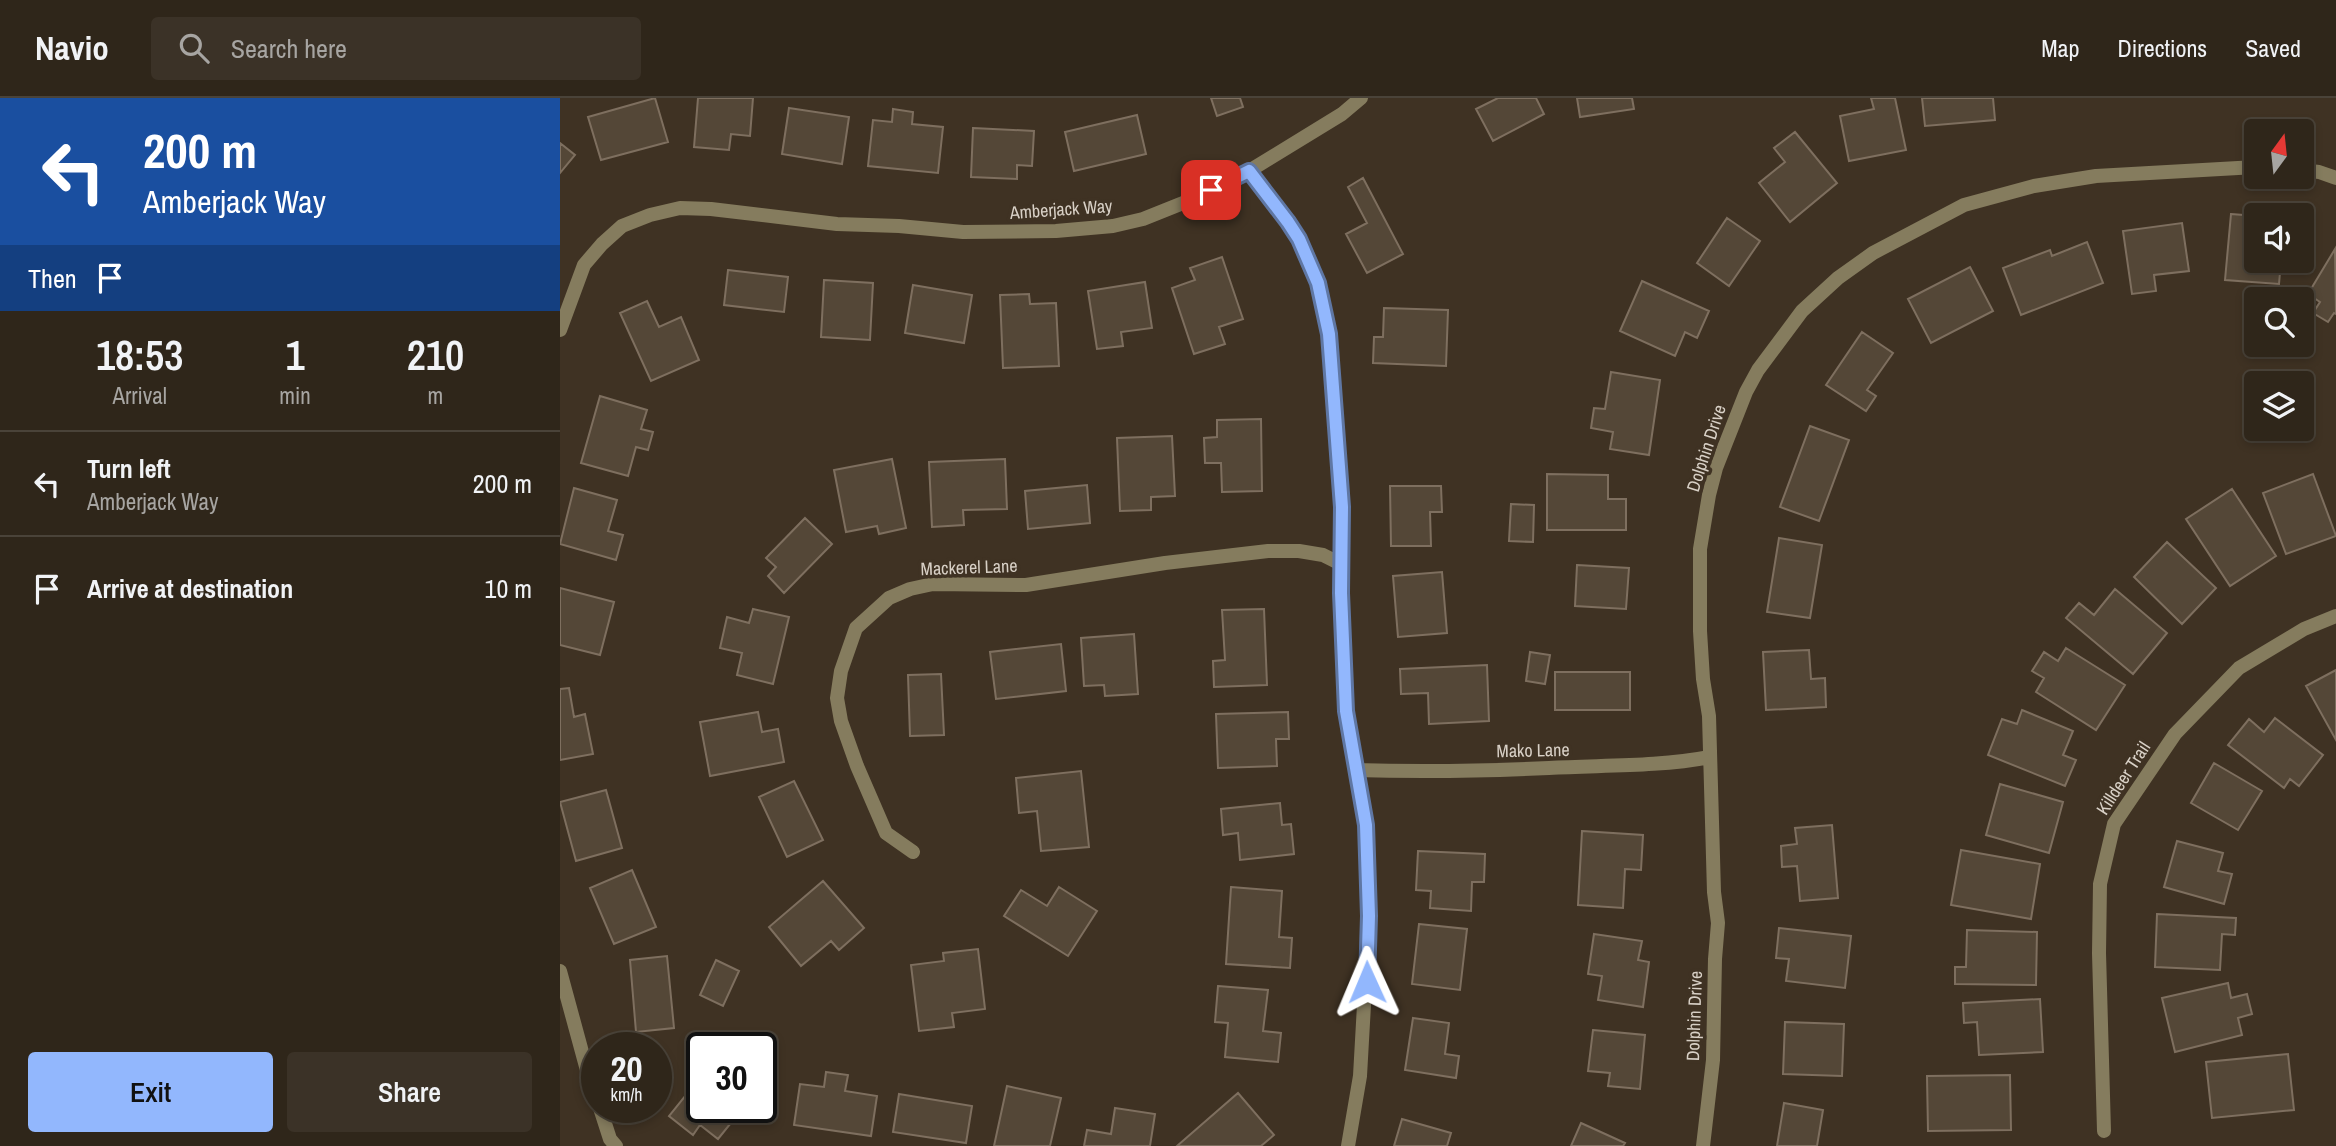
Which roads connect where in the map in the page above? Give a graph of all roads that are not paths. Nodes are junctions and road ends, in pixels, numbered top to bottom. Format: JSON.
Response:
{"nodes":[{"id":1,"x":1361,"y":98,"type":"edge"},
{"id":2,"x":2244,"y":168,"type":"edge"},
{"id":3,"x":1249,"y":171,"type":"junction"},
{"id":4,"x":2314,"y":171,"type":"edge"},
{"id":5,"x":2336,"y":178,"type":"edge"},
{"id":6,"x":560,"y":330,"type":"edge"},
{"id":7,"x":1343,"y":565,"type":"junction"},
{"id":8,"x":2336,"y":615,"type":"edge"},
{"id":9,"x":1710,"y":757,"type":"junction"},
{"id":10,"x":1355,"y":771,"type":"junction"},
{"id":11,"x":912,"y":852,"type":"dead end"},
{"id":12,"x":560,"y":971,"type":"edge"},
{"id":13,"x":581,"y":1052,"type":"edge"},
{"id":14,"x":605,"y":1123,"type":"edge"},
{"id":15,"x":2104,"y":1130,"type":"dead end"},
{"id":16,"x":615,"y":1146,"type":"edge"},
{"id":17,"x":1348,"y":1146,"type":"edge"},
{"id":18,"x":1703,"y":1146,"type":"edge"}],
"edges":[{"from":1,"to":3,"type":"street","name":"Amberjack Way"},
{"from":2,"to":9,"type":"street","name":"Dolphin Drive"},
{"from":3,"to":6,"type":"street","name":"Amberjack Way"},
{"from":3,"to":7,"type":"street"},
{"from":4,"to":5,"type":"street"},
{"from":7,"to":10,"type":"street"},
{"from":7,"to":11,"type":"street","name":"Mackerel Lane"},
{"from":8,"to":15,"type":"street","name":"Killdeer Trail"},
{"from":9,"to":10,"type":"street","name":"Mako Lane"},
{"from":9,"to":18,"type":"street","name":"Dolphin Drive"},
{"from":10,"to":17,"type":"street"},
{"from":12,"to":13,"type":"street"},
{"from":14,"to":16,"type":"street"}]}
